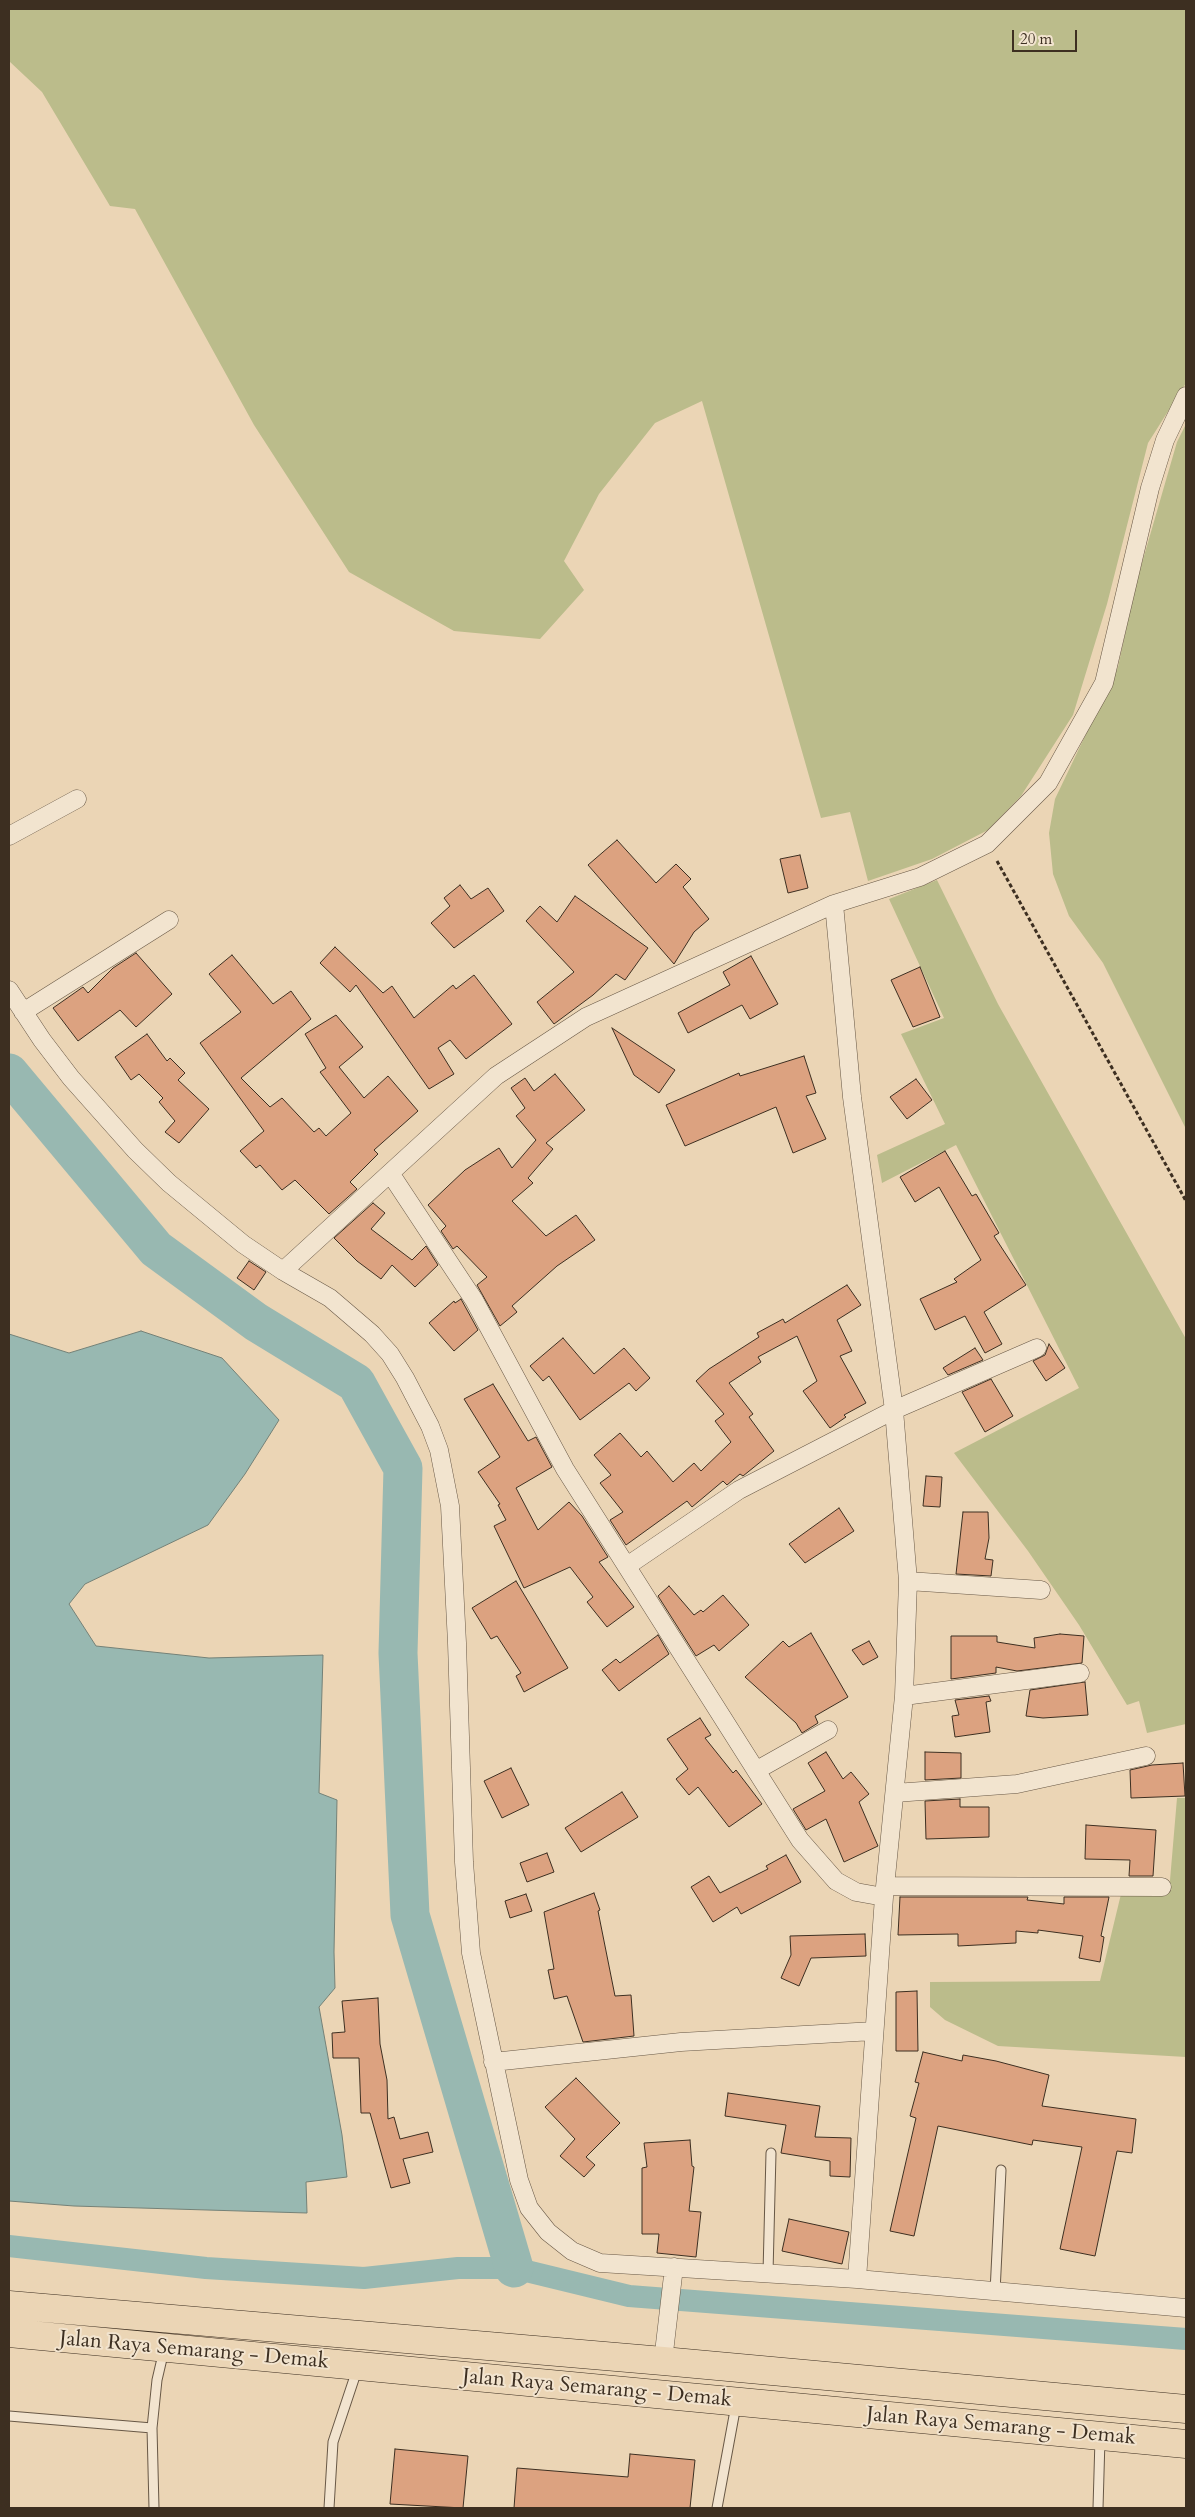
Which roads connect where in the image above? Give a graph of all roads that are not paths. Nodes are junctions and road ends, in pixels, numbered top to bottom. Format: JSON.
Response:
{"nodes":[{"id":1,"x":1186,"y":396,"type":"edge"},
{"id":2,"x":77,"y":798,"type":"dead end"},
{"id":3,"x":9,"y":836,"type":"edge"},
{"id":4,"x":834,"y":904,"type":"junction"},
{"id":5,"x":169,"y":920,"type":"dead end"},
{"id":6,"x":9,"y":990,"type":"edge"},
{"id":7,"x":23,"y":1012,"type":"junction"},
{"id":8,"x":390,"y":1173,"type":"junction"},
{"id":9,"x":283,"y":1271,"type":"junction"},
{"id":10,"x":1037,"y":1348,"type":"dead end"},
{"id":11,"x":894,"y":1410,"type":"junction"},
{"id":12,"x":627,"y":1566,"type":"junction"},
{"id":13,"x":908,"y":1581,"type":"junction"},
{"id":14,"x":1041,"y":1590,"type":"dead end"},
{"id":15,"x":1080,"y":1673,"type":"dead end"},
{"id":16,"x":904,"y":1696,"type":"junction"},
{"id":17,"x":828,"y":1730,"type":"dead end"},
{"id":18,"x":1146,"y":1756,"type":"dead end"},
{"id":19,"x":756,"y":1770,"type":"junction"},
{"id":20,"x":896,"y":1793,"type":"junction"},
{"id":21,"x":1162,"y":1887,"type":"dead end"},
{"id":22,"x":885,"y":1891,"type":"junction"},
{"id":23,"x":874,"y":2031,"type":"junction"},
{"id":24,"x":493,"y":2062,"type":"junction"},
{"id":25,"x":771,"y":2153,"type":"dead end"},
{"id":26,"x":1000,"y":2170,"type":"dead end"},
{"id":27,"x":768,"y":2273,"type":"junction"},
{"id":28,"x":673,"y":2276,"type":"junction"},
{"id":29,"x":857,"y":2279,"type":"junction"},
{"id":30,"x":994,"y":2292,"type":"junction"},
{"id":31,"x":9,"y":2305,"type":"edge"},
{"id":32,"x":1186,"y":2308,"type":"edge"},
{"id":33,"x":9,"y":2333,"type":"edge"},
{"id":34,"x":164,"y":2348,"type":"junction"},
{"id":35,"x":663,"y":2360,"type":"junction"},
{"id":36,"x":358,"y":2366,"type":"junction"},
{"id":37,"x":736,"y":2402,"type":"junction"},
{"id":38,"x":1186,"y":2409,"type":"edge"},
{"id":39,"x":9,"y":2416,"type":"edge"},
{"id":40,"x":152,"y":2428,"type":"junction"},
{"id":41,"x":1100,"y":2436,"type":"junction"},
{"id":42,"x":1186,"y":2444,"type":"edge"},
{"id":43,"x":154,"y":2508,"type":"edge"},
{"id":44,"x":329,"y":2508,"type":"edge"},
{"id":45,"x":717,"y":2508,"type":"edge"},
{"id":46,"x":1098,"y":2508,"type":"edge"}],
"edges":[{"from":1,"to":4,"type":"street"},
{"from":2,"to":3,"type":"street"},
{"from":4,"to":8,"type":"street"},
{"from":4,"to":11,"type":"street"},
{"from":5,"to":7,"type":"street"},
{"from":6,"to":7,"type":"street"},
{"from":7,"to":9,"type":"street"},
{"from":8,"to":9,"type":"street"},
{"from":8,"to":12,"type":"street"},
{"from":9,"to":24,"type":"street"},
{"from":10,"to":11,"type":"street"},
{"from":11,"to":12,"type":"street"},
{"from":11,"to":13,"type":"street"},
{"from":12,"to":19,"type":"street"},
{"from":13,"to":14,"type":"street"},
{"from":13,"to":16,"type":"street"},
{"from":15,"to":16,"type":"street"},
{"from":16,"to":20,"type":"street"},
{"from":17,"to":19,"type":"street"},
{"from":18,"to":20,"type":"street"},
{"from":19,"to":22,"type":"street"},
{"from":20,"to":22,"type":"street"},
{"from":21,"to":22,"type":"street"},
{"from":22,"to":23,"type":"street"},
{"from":23,"to":24,"type":"street"},
{"from":23,"to":29,"type":"street"},
{"from":24,"to":28,"type":"street"},
{"from":25,"to":27,"type":"lane"},
{"from":26,"to":30,"type":"lane"},
{"from":27,"to":28,"type":"street"},
{"from":27,"to":29,"type":"street"},
{"from":28,"to":35,"type":"street"},
{"from":29,"to":30,"type":"street"},
{"from":30,"to":32,"type":"street"},
{"from":31,"to":35,"type":"highway","name":"Jalan Raya Semarang - Demak"},
{"from":33,"to":34,"type":"highway","name":"Jalan Raya Semarang - Demak"},
{"from":34,"to":36,"type":"highway","name":"Jalan Raya Semarang - Demak"},
{"from":34,"to":40,"type":"lane"},
{"from":35,"to":38,"type":"highway","name":"Jalan Raya Semarang - Demak"},
{"from":36,"to":37,"type":"highway","name":"Jalan Raya Semarang - Demak"},
{"from":36,"to":44,"type":"lane"},
{"from":37,"to":41,"type":"highway","name":"Jalan Raya Semarang - Demak"},
{"from":37,"to":45,"type":"lane"},
{"from":39,"to":40,"type":"lane"},
{"from":40,"to":43,"type":"lane"},
{"from":41,"to":42,"type":"highway","name":"Jalan Raya Semarang - Demak"},
{"from":41,"to":46,"type":"lane"}]}
